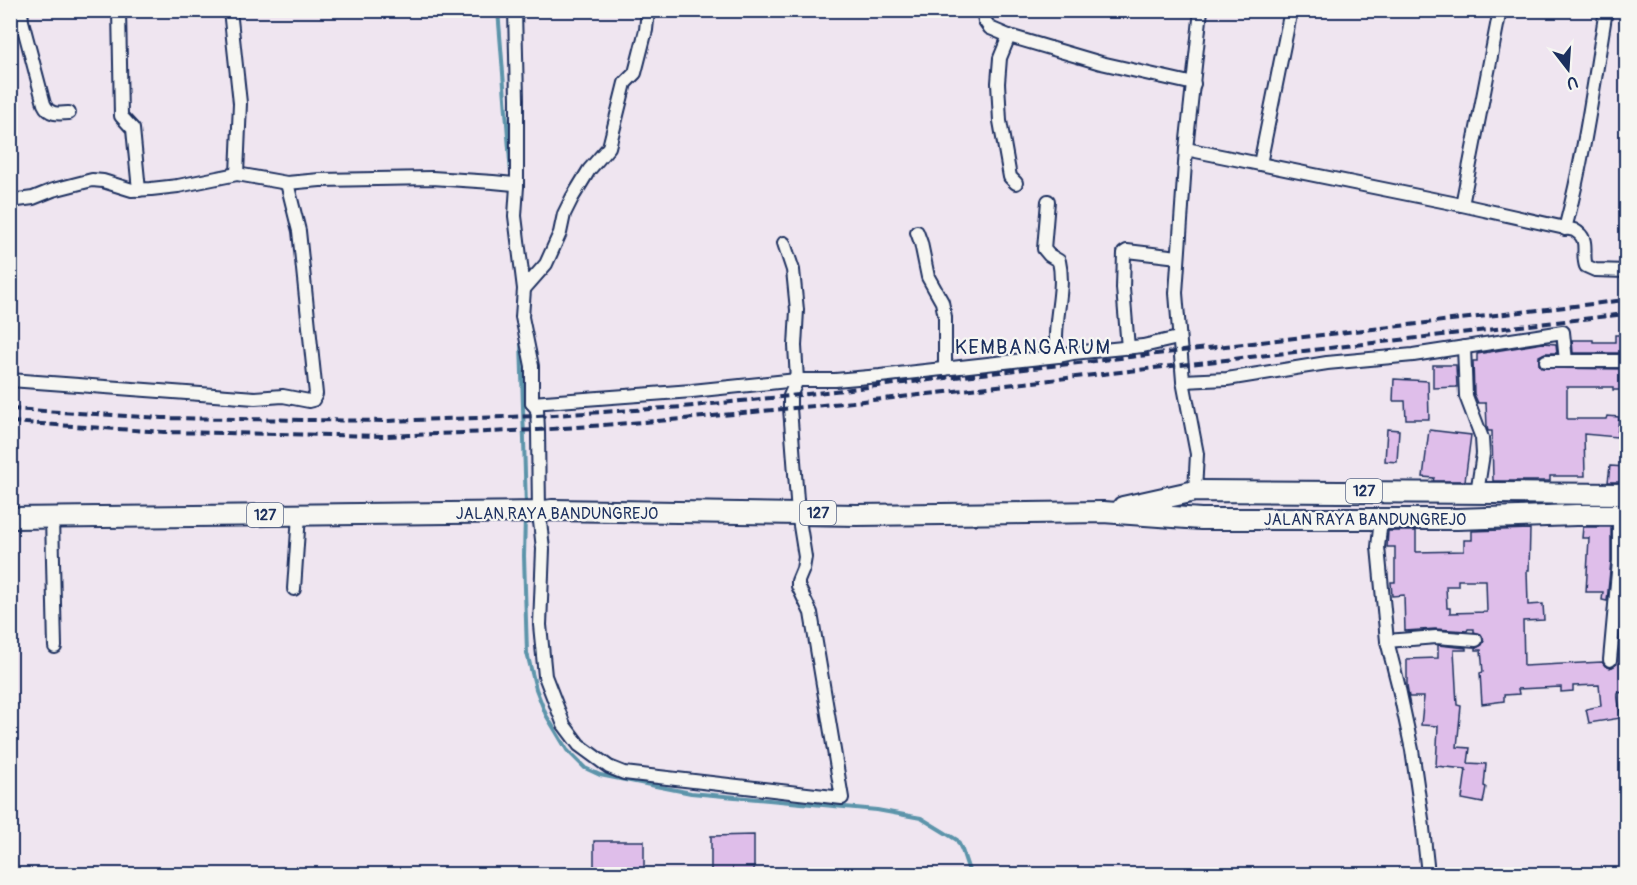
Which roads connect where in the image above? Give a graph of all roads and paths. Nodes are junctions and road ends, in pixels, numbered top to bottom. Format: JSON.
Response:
{"nodes":[{"id":1,"x":21,"y":10,"type":"edge"},
{"id":2,"x":119,"y":10,"type":"edge"},
{"id":3,"x":230,"y":10,"type":"edge"},
{"id":4,"x":515,"y":10,"type":"edge"},
{"id":5,"x":648,"y":10,"type":"edge"},
{"id":6,"x":983,"y":10,"type":"edge"},
{"id":7,"x":1201,"y":10,"type":"edge"},
{"id":8,"x":1291,"y":10,"type":"edge"},
{"id":9,"x":1500,"y":10,"type":"edge"},
{"id":10,"x":1606,"y":10,"type":"edge"},
{"id":11,"x":1009,"y":36,"type":"junction"},
{"id":12,"x":1194,"y":84,"type":"junction"},
{"id":13,"x":69,"y":113,"type":"dead end"},
{"id":14,"x":1186,"y":149,"type":"junction"},
{"id":15,"x":1260,"y":164,"type":"junction"},
{"id":16,"x":237,"y":174,"type":"junction"},
{"id":17,"x":287,"y":183,"type":"junction"},
{"id":18,"x":1016,"y":183,"type":"dead end"},
{"id":19,"x":515,"y":185,"type":"junction"},
{"id":20,"x":139,"y":190,"type":"junction"},
{"id":21,"x":10,"y":201,"type":"edge"},
{"id":22,"x":1048,"y":201,"type":"dead end"},
{"id":23,"x":1462,"y":205,"type":"junction"},
{"id":24,"x":1565,"y":229,"type":"junction"},
{"id":25,"x":917,"y":232,"type":"dead end"},
{"id":26,"x":784,"y":243,"type":"dead end"},
{"id":27,"x":1178,"y":257,"type":"junction"},
{"id":28,"x":1626,"y":271,"type":"edge"},
{"id":29,"x":524,"y":288,"type":"junction"},
{"id":30,"x":1178,"y":338,"type":"junction"},
{"id":31,"x":1464,"y":347,"type":"junction"},
{"id":32,"x":1128,"y":348,"type":"junction"},
{"id":33,"x":1058,"y":356,"type":"junction"},
{"id":34,"x":1546,"y":361,"type":"dead end"},
{"id":35,"x":1566,"y":361,"type":"junction"},
{"id":36,"x":1626,"y":361,"type":"edge"},
{"id":37,"x":945,"y":369,"type":"junction"},
{"id":38,"x":10,"y":380,"type":"edge"},
{"id":39,"x":797,"y":380,"type":"junction"},
{"id":40,"x":1183,"y":381,"type":"junction"},
{"id":41,"x":532,"y":403,"type":"junction"},
{"id":42,"x":1195,"y":491,"type":"junction"},
{"id":43,"x":1340,"y":492,"type":"junction"},
{"id":44,"x":1477,"y":493,"type":"junction"},
{"id":45,"x":1626,"y":494,"type":"edge"},
{"id":46,"x":531,"y":512,"type":"junction"},
{"id":47,"x":1103,"y":512,"type":"junction"},
{"id":48,"x":798,"y":513,"type":"junction"},
{"id":49,"x":299,"y":515,"type":"junction"},
{"id":50,"x":1622,"y":515,"type":"edge"},
{"id":51,"x":52,"y":517,"type":"junction"},
{"id":52,"x":10,"y":518,"type":"edge"},
{"id":53,"x":1339,"y":519,"type":"junction"},
{"id":54,"x":1381,"y":519,"type":"junction"},
{"id":55,"x":294,"y":589,"type":"dead end"},
{"id":56,"x":1476,"y":640,"type":"dead end"},
{"id":57,"x":1387,"y":641,"type":"junction"},
{"id":58,"x":55,"y":647,"type":"dead end"},
{"id":59,"x":1610,"y":660,"type":"dead end"},
{"id":60,"x":1428,"y":874,"type":"edge"}],
"edges":[{"from":1,"to":13,"type":"street"},
{"from":2,"to":20,"type":"street"},
{"from":3,"to":16,"type":"street"},
{"from":4,"to":19,"type":"street"},
{"from":5,"to":29,"type":"street"},
{"from":6,"to":11,"type":"street"},
{"from":7,"to":12,"type":"street"},
{"from":8,"to":15,"type":"street"},
{"from":9,"to":23,"type":"street"},
{"from":10,"to":24,"type":"street"},
{"from":11,"to":12,"type":"street"},
{"from":11,"to":18,"type":"street"},
{"from":12,"to":14,"type":"street"},
{"from":14,"to":15,"type":"street"},
{"from":14,"to":27,"type":"street"},
{"from":15,"to":23,"type":"street"},
{"from":16,"to":17,"type":"street"},
{"from":16,"to":20,"type":"street"},
{"from":17,"to":19,"type":"street"},
{"from":17,"to":38,"type":"street"},
{"from":19,"to":29,"type":"street"},
{"from":20,"to":21,"type":"street"},
{"from":22,"to":33,"type":"street"},
{"from":23,"to":24,"type":"street"},
{"from":24,"to":28,"type":"street"},
{"from":25,"to":37,"type":"street"},
{"from":26,"to":39,"type":"street"},
{"from":27,"to":30,"type":"street"},
{"from":27,"to":32,"type":"street"},
{"from":29,"to":41,"type":"street"},
{"from":30,"to":32,"type":"street"},
{"from":30,"to":40,"type":"street"},
{"from":31,"to":35,"type":"street"},
{"from":31,"to":40,"type":"street"},
{"from":31,"to":44,"type":"street"},
{"from":32,"to":33,"type":"street"},
{"from":33,"to":37,"type":"street"},
{"from":34,"to":35,"type":"street"},
{"from":35,"to":36,"type":"street"},
{"from":37,"to":39,"type":"street"},
{"from":39,"to":41,"type":"street"},
{"from":39,"to":48,"type":"street"},
{"from":40,"to":42,"type":"street"},
{"from":41,"to":46,"type":"street"},
{"from":42,"to":43,"type":"main road","name":"JALAN RAYA BANDUNGREJO","number":"127"},
{"from":42,"to":47,"type":"main road","name":"JALAN RAYA BANDUNGREJO","number":"127"},
{"from":43,"to":44,"type":"main road","name":"JALAN RAYA BANDUNGREJO","number":"127"},
{"from":43,"to":53,"type":"main road"},
{"from":44,"to":45,"type":"main road","name":"JALAN RAYA BANDUNGREJO","number":"127"},
{"from":46,"to":48,"type":"main road","name":"JALAN RAYA BANDUNGREJO","number":"127"},
{"from":46,"to":48,"type":"street"},
{"from":46,"to":49,"type":"main road","name":"JALAN RAYA BANDUNGREJO","number":"127"},
{"from":47,"to":48,"type":"main road","name":"JALAN RAYA BANDUNGREJO","number":"127"},
{"from":47,"to":53,"type":"main road","name":"JALAN RAYA BANDUNGREJO","number":"127"},
{"from":49,"to":51,"type":"main road","name":"JALAN RAYA BANDUNGREJO","number":"127"},
{"from":49,"to":55,"type":"street"},
{"from":50,"to":54,"type":"main road","name":"JALAN RAYA BANDUNGREJO","number":"127"},
{"from":50,"to":59,"type":"street"},
{"from":51,"to":52,"type":"main road","name":"JALAN RAYA BANDUNGREJO","number":"127"},
{"from":51,"to":58,"type":"street"},
{"from":53,"to":54,"type":"main road","name":"JALAN RAYA BANDUNGREJO","number":"127"},
{"from":54,"to":57,"type":"street"},
{"from":56,"to":57,"type":"street"},
{"from":57,"to":60,"type":"street"}]}
